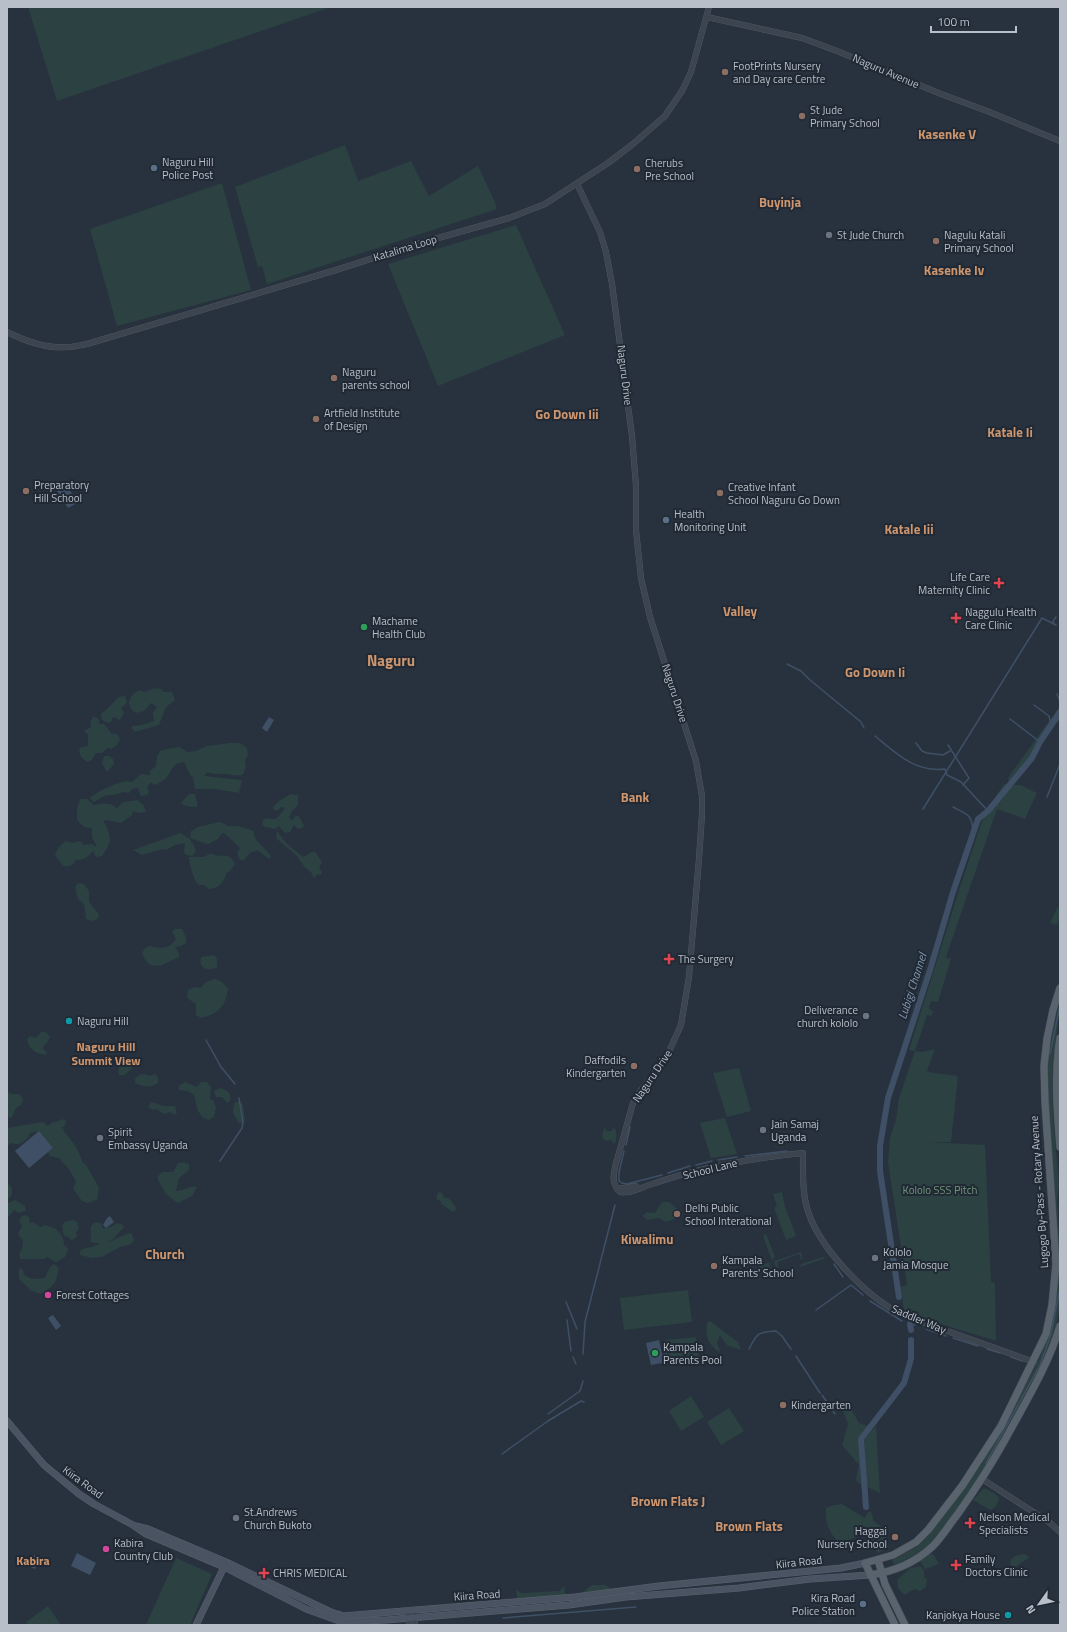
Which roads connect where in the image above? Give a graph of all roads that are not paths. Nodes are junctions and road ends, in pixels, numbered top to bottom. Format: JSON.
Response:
{"nodes":[{"id":1,"x":709,"y":7,"type":"edge"},
{"id":2,"x":707,"y":17,"type":"junction"},
{"id":3,"x":1060,"y":141,"type":"edge"},
{"id":4,"x":577,"y":184,"type":"junction"},
{"id":5,"x":7,"y":332,"type":"edge"},
{"id":6,"x":1060,"y":988,"type":"edge"},
{"id":7,"x":1060,"y":1038,"type":"edge"},
{"id":8,"x":1060,"y":1147,"type":"edge"},
{"id":9,"x":803,"y":1153,"type":"joint"},
{"id":10,"x":618,"y":1190,"type":"joint"},
{"id":11,"x":1060,"y":1326,"type":"edge"},
{"id":12,"x":1034,"y":1362,"type":"junction"},
{"id":13,"x":7,"y":1421,"type":"edge"},
{"id":14,"x":982,"y":1479,"type":"junction"},
{"id":15,"x":944,"y":1509,"type":"junction"},
{"id":16,"x":956,"y":1517,"type":"junction"},
{"id":17,"x":1060,"y":1532,"type":"edge"},
{"id":18,"x":878,"y":1560,"type":"junction"},
{"id":19,"x":865,"y":1563,"type":"junction"},
{"id":20,"x":225,"y":1564,"type":"junction"},
{"id":21,"x":882,"y":1573,"type":"junction"},
{"id":22,"x":870,"y":1575,"type":"junction"},
{"id":23,"x":411,"y":1610,"type":"junction"},
{"id":24,"x":411,"y":1618,"type":"junction"},
{"id":25,"x":386,"y":1620,"type":"junction"},
{"id":26,"x":196,"y":1625,"type":"edge"},
{"id":27,"x":394,"y":1625,"type":"edge"},
{"id":28,"x":409,"y":1625,"type":"edge"},
{"id":29,"x":415,"y":1625,"type":"edge"},
{"id":30,"x":895,"y":1625,"type":"edge"},
{"id":31,"x":905,"y":1625,"type":"edge"}],
"edges":[{"from":1,"to":2,"type":"street","name":"Katalima Loop"},
{"from":2,"to":3,"type":"street","name":"Naguru Avenue"},
{"from":2,"to":4,"type":"street","name":"Katalima Loop"},
{"from":4,"to":5,"type":"street","name":"Katalima Loop"},
{"from":4,"to":10,"type":"street","name":"Naguru Drive"},
{"from":6,"to":12,"type":"main road","name":"Lugogo By-Pass - Rotary Avenue"},
{"from":7,"to":8,"type":"main road"},
{"from":9,"to":10,"type":"street","name":"School Lane"},
{"from":9,"to":12,"type":"street","name":"Saddler Way"},
{"from":11,"to":14,"type":"main road"},
{"from":12,"to":15,"type":"main road","name":"Lugogo By-Pass - Rotary Avenue"},
{"from":13,"to":20,"type":"main road","name":"Kiira Road"},
{"from":14,"to":16,"type":"main road"},
{"from":14,"to":17,"type":"street"},
{"from":15,"to":16,"type":"main road"},
{"from":15,"to":18,"type":"main road","name":"Lugogo By-Pass - Rotary Avenue"},
{"from":16,"to":21,"type":"main road"},
{"from":18,"to":19,"type":"main road","name":"Lugogo By-Pass - Rotary Avenue"},
{"from":18,"to":21,"type":"main road"},
{"from":19,"to":22,"type":"main road"},
{"from":19,"to":23,"type":"main road","name":"Kiira Road"},
{"from":20,"to":23,"type":"main road","name":"Kiira Road"},
{"from":20,"to":25,"type":"main road","name":"Kiira Road"},
{"from":20,"to":26,"type":"main road"},
{"from":21,"to":22,"type":"main road"},
{"from":21,"to":31,"type":"main road"},
{"from":22,"to":24,"type":"main road","name":"Kiira Road"},
{"from":22,"to":30,"type":"main road"},
{"from":23,"to":24,"type":"street"},
{"from":24,"to":25,"type":"main road","name":"Kiira Road"},
{"from":24,"to":28,"type":"street"},
{"from":24,"to":29,"type":"street"},
{"from":25,"to":27,"type":"main road"}]}
